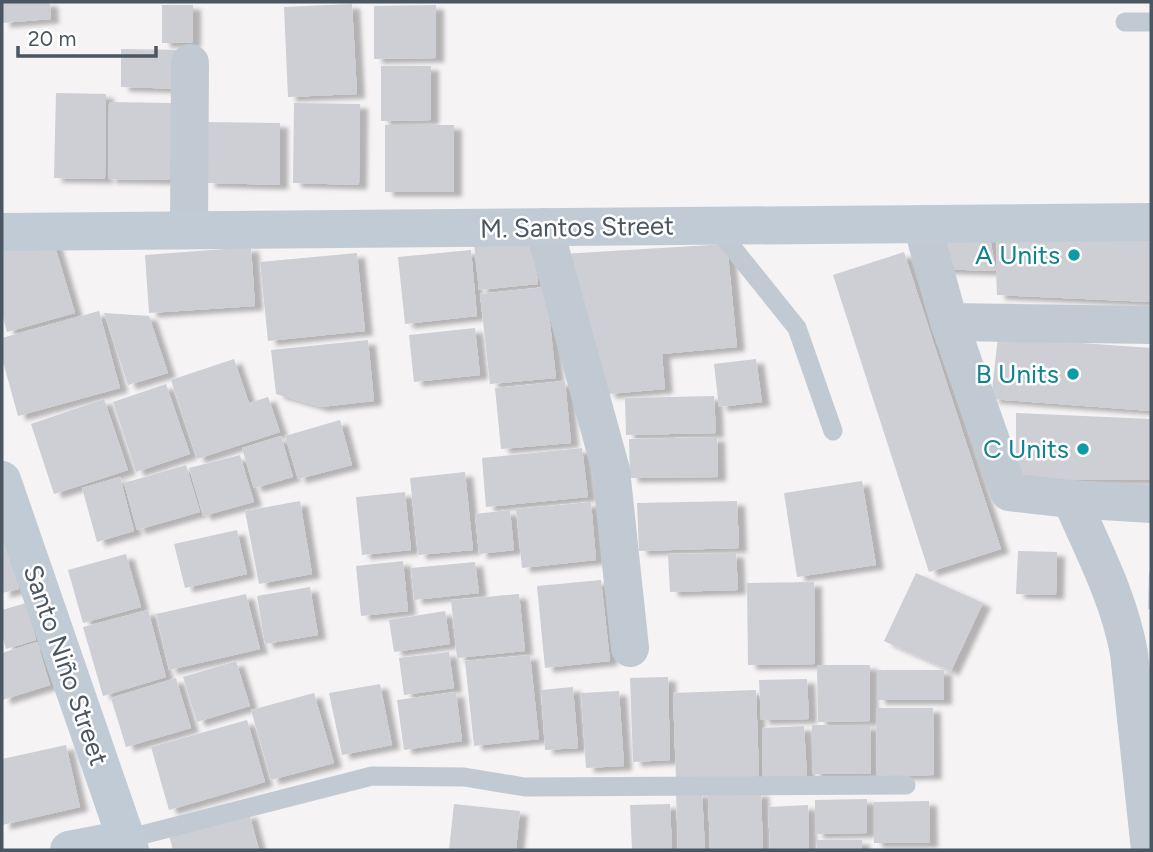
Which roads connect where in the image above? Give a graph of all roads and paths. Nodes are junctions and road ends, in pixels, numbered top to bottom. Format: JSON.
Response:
{"nodes":[{"id":1,"x":1125,"y":22,"type":"dead end"},
{"id":2,"x":1151,"y":22,"type":"edge"},
{"id":3,"x":190,"y":63,"type":"dead end"},
{"id":4,"x":1151,"y":222,"type":"edge"},
{"id":5,"x":922,"y":224,"type":"junction"},
{"id":6,"x":715,"y":226,"type":"junction"},
{"id":7,"x":544,"y":227,"type":"junction"},
{"id":8,"x":189,"y":230,"type":"junction"},
{"id":9,"x":2,"y":232,"type":"edge"},
{"id":10,"x":949,"y":322,"type":"junction"},
{"id":11,"x":1151,"y":325,"type":"edge"},
{"id":12,"x":833,"y":431,"type":"dead end"},
{"id":13,"x":2,"y":480,"type":"edge"},
{"id":14,"x":1071,"y":499,"type":"junction"},
{"id":15,"x":1151,"y":504,"type":"edge"},
{"id":16,"x":630,"y":648,"type":"dead end"},
{"id":17,"x":906,"y":785,"type":"dead end"},
{"id":18,"x":128,"y":844,"type":"edge"},
{"id":19,"x":69,"y":850,"type":"edge"},
{"id":20,"x":1150,"y":850,"type":"edge"}],
"edges":[{"from":1,"to":2,"type":"lane"},
{"from":3,"to":8,"type":"street"},
{"from":4,"to":5,"type":"street","name":"M. Santos Street"},
{"from":5,"to":6,"type":"street","name":"M. Santos Street"},
{"from":5,"to":10,"type":"street"},
{"from":6,"to":7,"type":"street","name":"M. Santos Street"},
{"from":6,"to":12,"type":"lane"},
{"from":7,"to":8,"type":"street","name":"M. Santos Street"},
{"from":7,"to":16,"type":"street"},
{"from":8,"to":9,"type":"street","name":"M. Santos Street"},
{"from":10,"to":11,"type":"street"},
{"from":10,"to":14,"type":"street"},
{"from":13,"to":18,"type":"street","name":"Santo Niño Street"},
{"from":14,"to":15,"type":"street"},
{"from":14,"to":20,"type":"street"},
{"from":17,"to":18,"type":"lane"},
{"from":18,"to":19,"type":"street"}]}
